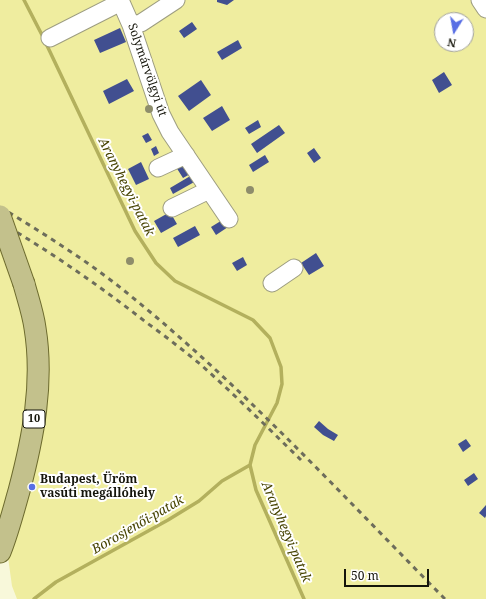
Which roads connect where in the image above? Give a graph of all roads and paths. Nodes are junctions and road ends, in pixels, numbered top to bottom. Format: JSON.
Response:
{"nodes":[{"id":1,"x":176,"y":0,"type":"edge"},
{"id":2,"x":480,"y":0,"type":"edge"},
{"id":3,"x":116,"y":2,"type":"edge"},
{"id":4,"x":486,"y":9,"type":"edge"},
{"id":5,"x":131,"y":25,"type":"junction"},
{"id":6,"x":50,"y":38,"type":"dead end"},
{"id":7,"x":186,"y":155,"type":"junction"},
{"id":8,"x":158,"y":168,"type":"dead end"},
{"id":9,"x":209,"y":190,"type":"junction"},
{"id":10,"x":172,"y":208,"type":"dead end"},
{"id":11,"x":0,"y":216,"type":"edge"},
{"id":12,"x":229,"y":219,"type":"dead end"},
{"id":13,"x":294,"y":268,"type":"dead end"},
{"id":14,"x":272,"y":283,"type":"dead end"},
{"id":15,"x":0,"y":552,"type":"edge"}],
"edges":[{"from":1,"to":5,"type":"street"},
{"from":2,"to":4,"type":"street"},
{"from":3,"to":5,"type":"street","name":"Solymárvölgyi út"},
{"from":3,"to":6,"type":"street"},
{"from":5,"to":7,"type":"street","name":"Solymárvölgyi út"},
{"from":7,"to":8,"type":"street"},
{"from":7,"to":9,"type":"street","name":"Solymárvölgyi út"},
{"from":9,"to":10,"type":"street"},
{"from":9,"to":12,"type":"street","name":"Solymárvölgyi út"},
{"from":11,"to":15,"type":"main road","number":"10","bridge":true},
{"from":13,"to":14,"type":"street"}]}
